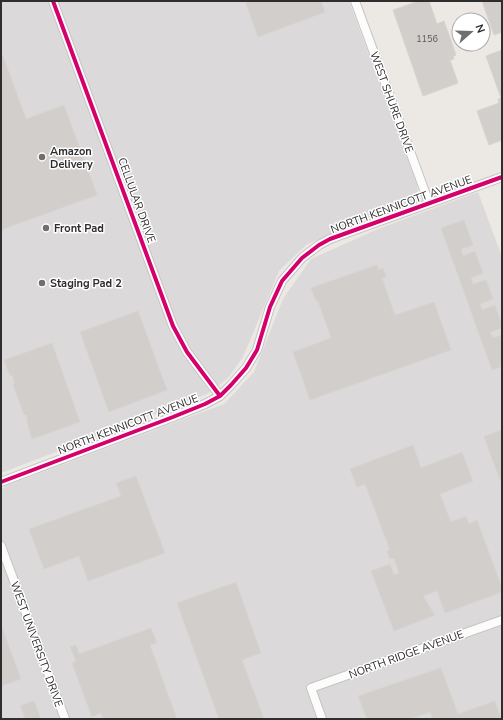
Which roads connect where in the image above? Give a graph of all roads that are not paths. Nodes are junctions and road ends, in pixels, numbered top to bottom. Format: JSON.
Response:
{"nodes":[{"id":1,"x":53,"y":1,"type":"edge"},
{"id":2,"x":355,"y":1,"type":"edge"},
{"id":3,"x":502,"y":177,"type":"edge"},
{"id":4,"x":430,"y":203,"type":"junction"},
{"id":5,"x":220,"y":396,"type":"junction"},
{"id":6,"x":1,"y":482,"type":"edge"},
{"id":7,"x":1,"y":546,"type":"edge"},
{"id":8,"x":502,"y":620,"type":"edge"},
{"id":9,"x":65,"y":719,"type":"edge"},
{"id":10,"x":322,"y":719,"type":"edge"}],
"edges":[{"from":1,"to":5,"type":"street","name":"CELLULAR DRIVE"},
{"from":2,"to":4,"type":"street","name":"WEST SHURE DRIVE"},
{"from":3,"to":4,"type":"street","name":"NORTH KENNICOTT AVENUE"},
{"from":4,"to":5,"type":"street","name":"NORTH KENNICOTT AVENUE"},
{"from":5,"to":6,"type":"street","name":"NORTH KENNICOTT AVENUE"},
{"from":7,"to":9,"type":"street","name":"WEST UNIVERSITY DRIVE"},
{"from":8,"to":10,"type":"street","name":"NORTH RIDGE AVENUE"}]}
